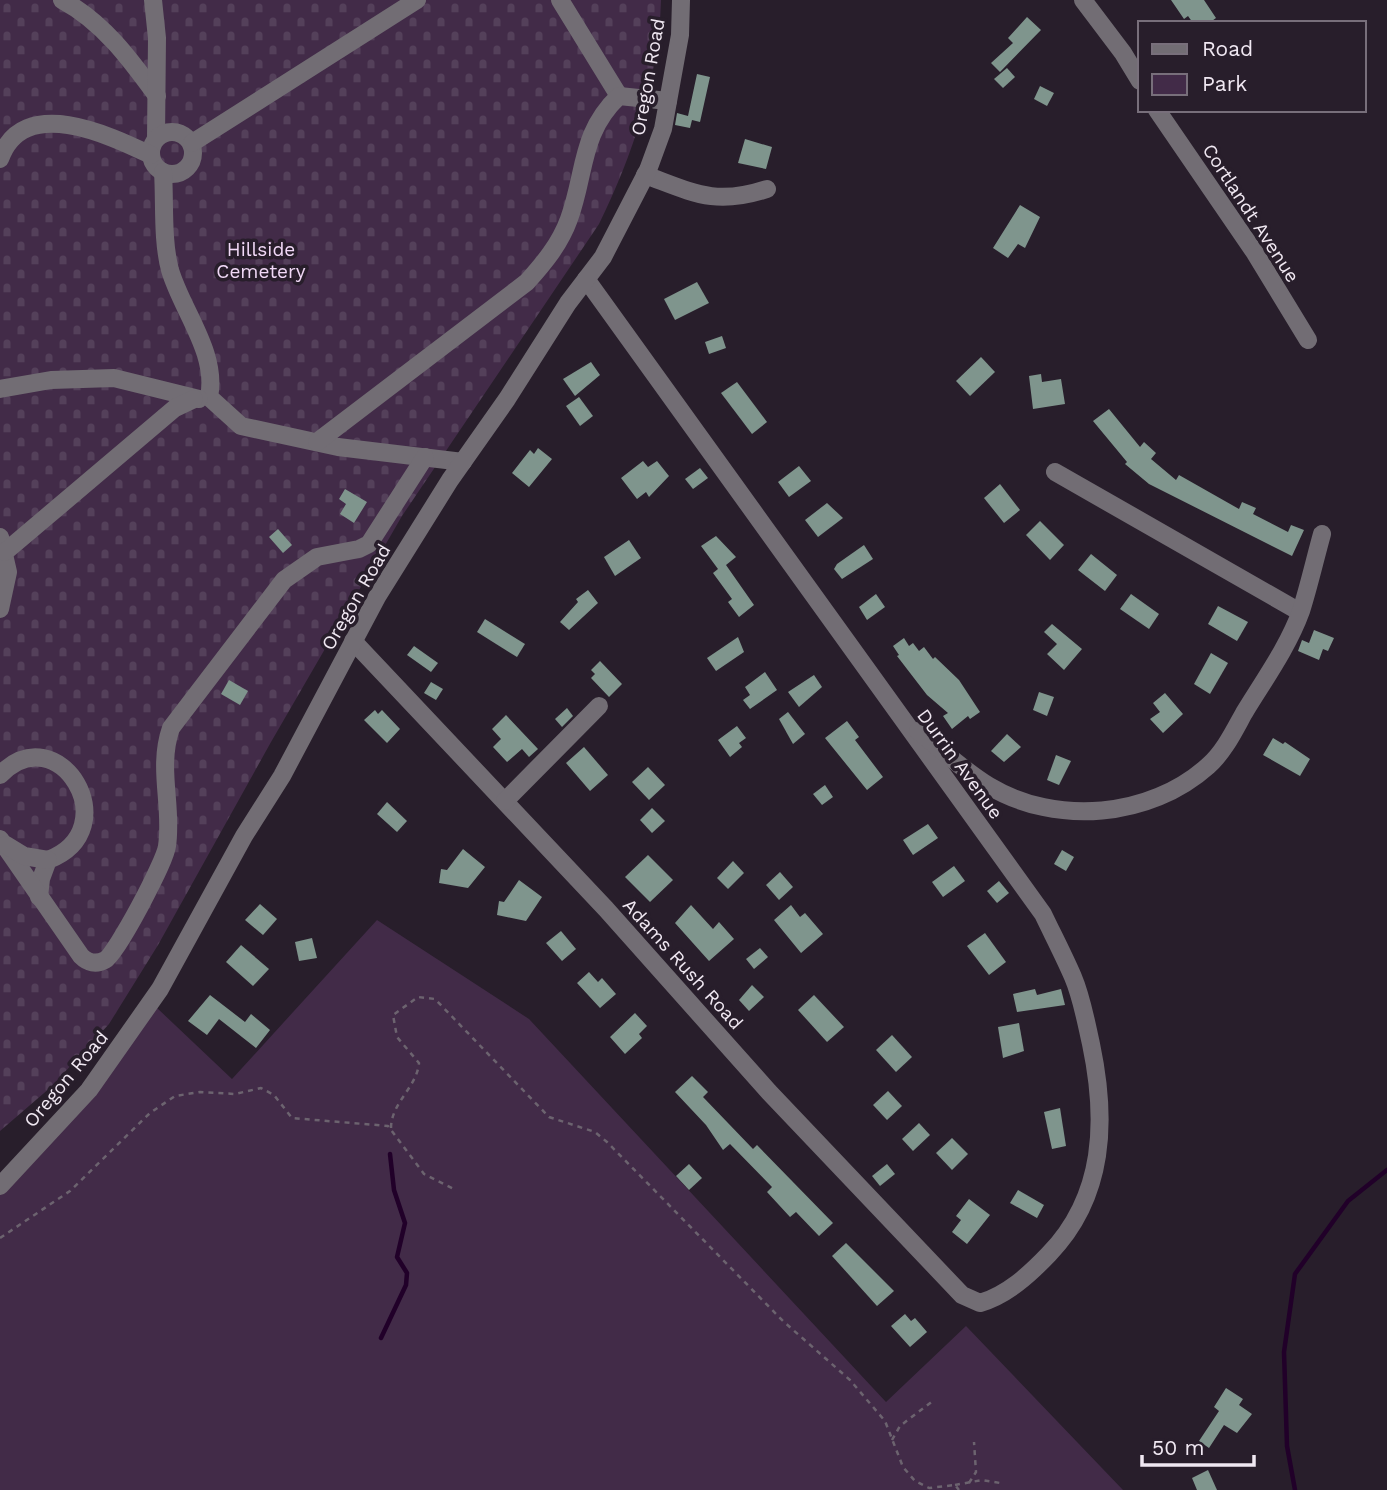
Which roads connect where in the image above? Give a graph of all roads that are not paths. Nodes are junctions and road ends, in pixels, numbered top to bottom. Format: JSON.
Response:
{"nodes":[{"id":1,"x":62,"y":0,"type":"edge"},
{"id":2,"x":153,"y":0,"type":"edge"},
{"id":3,"x":417,"y":0,"type":"edge"},
{"id":4,"x":560,"y":0,"type":"edge"},
{"id":5,"x":681,"y":0,"type":"edge"},
{"id":6,"x":1083,"y":0,"type":"edge"},
{"id":7,"x":1138,"y":78,"type":"edge"},
{"id":8,"x":157,"y":96,"type":"junction"},
{"id":9,"x":620,"y":96,"type":"junction"},
{"id":10,"x":668,"y":101,"type":"junction"},
{"id":11,"x":1158,"y":112,"type":"edge"},
{"id":12,"x":192,"y":144,"type":"junction"},
{"id":13,"x":154,"y":147,"type":"junction"},
{"id":14,"x":0,"y":159,"type":"edge"},
{"id":15,"x":163,"y":172,"type":"junction"},
{"id":16,"x":645,"y":175,"type":"junction"},
{"id":17,"x":767,"y":189,"type":"dead end"},
{"id":18,"x":586,"y":279,"type":"junction"},
{"id":19,"x":1307,"y":340,"type":"dead end"},
{"id":20,"x":0,"y":389,"type":"edge"},
{"id":21,"x":202,"y":398,"type":"junction"},
{"id":22,"x":317,"y":442,"type":"junction"},
{"id":23,"x":425,"y":457,"type":"junction"},
{"id":24,"x":463,"y":462,"type":"junction"},
{"id":25,"x":1055,"y":472,"type":"dead end"},
{"id":26,"x":1322,"y":534,"type":"dead end"},
{"id":27,"x":3,"y":545,"type":"edge"},
{"id":28,"x":0,"y":610,"type":"edge"},
{"id":29,"x":1300,"y":612,"type":"junction"},
{"id":30,"x":354,"y":641,"type":"junction"},
{"id":31,"x":599,"y":706,"type":"dead end"},
{"id":32,"x":901,"y":718,"type":"junction"},
{"id":33,"x":3,"y":763,"type":"edge"},
{"id":34,"x":505,"y":801,"type":"junction"},
{"id":35,"x":1,"y":841,"type":"edge"},
{"id":36,"x":48,"y":860,"type":"junction"},
{"id":37,"x":39,"y":897,"type":"junction"},
{"id":38,"x":0,"y":1186,"type":"edge"},
{"id":39,"x":988,"y":1301,"type":"joint"}],
"edges":[{"from":1,"to":8,"type":"street"},
{"from":2,"to":8,"type":"street"},
{"from":3,"to":12,"type":"street"},
{"from":4,"to":9,"type":"street"},
{"from":5,"to":10,"type":"street","name":"Oregon Road"},
{"from":6,"to":7,"type":"street"},
{"from":8,"to":13,"type":"street"},
{"from":9,"to":10,"type":"street"},
{"from":9,"to":22,"type":"street"},
{"from":10,"to":16,"type":"street","name":"Oregon Road"},
{"from":11,"to":19,"type":"street","name":"Cortlandt Avenue"},
{"from":12,"to":13,"type":"street"},
{"from":12,"to":15,"type":"street"},
{"from":13,"to":14,"type":"street"},
{"from":13,"to":15,"type":"street"},
{"from":15,"to":21,"type":"street"},
{"from":16,"to":17,"type":"street"},
{"from":16,"to":18,"type":"street","name":"Oregon Road"},
{"from":18,"to":24,"type":"street","name":"Oregon Road"},
{"from":18,"to":32,"type":"street","name":"Durrin Avenue"},
{"from":20,"to":21,"type":"street"},
{"from":21,"to":22,"type":"street"},
{"from":21,"to":27,"type":"street"},
{"from":22,"to":23,"type":"street"},
{"from":23,"to":24,"type":"street"},
{"from":23,"to":37,"type":"street"},
{"from":24,"to":30,"type":"street","name":"Oregon Road"},
{"from":25,"to":29,"type":"street"},
{"from":26,"to":29,"type":"street"},
{"from":27,"to":28,"type":"street"},
{"from":29,"to":32,"type":"street"},
{"from":30,"to":34,"type":"street","name":"Adams Rush Road"},
{"from":30,"to":38,"type":"street","name":"Oregon Road"},
{"from":31,"to":34,"type":"street"},
{"from":32,"to":39,"type":"street","name":"Durrin Avenue"},
{"from":33,"to":36,"type":"street"},
{"from":34,"to":39,"type":"street","name":"Adams Rush Road"},
{"from":35,"to":36,"type":"street"},
{"from":35,"to":37,"type":"street"},
{"from":36,"to":37,"type":"street"}]}
